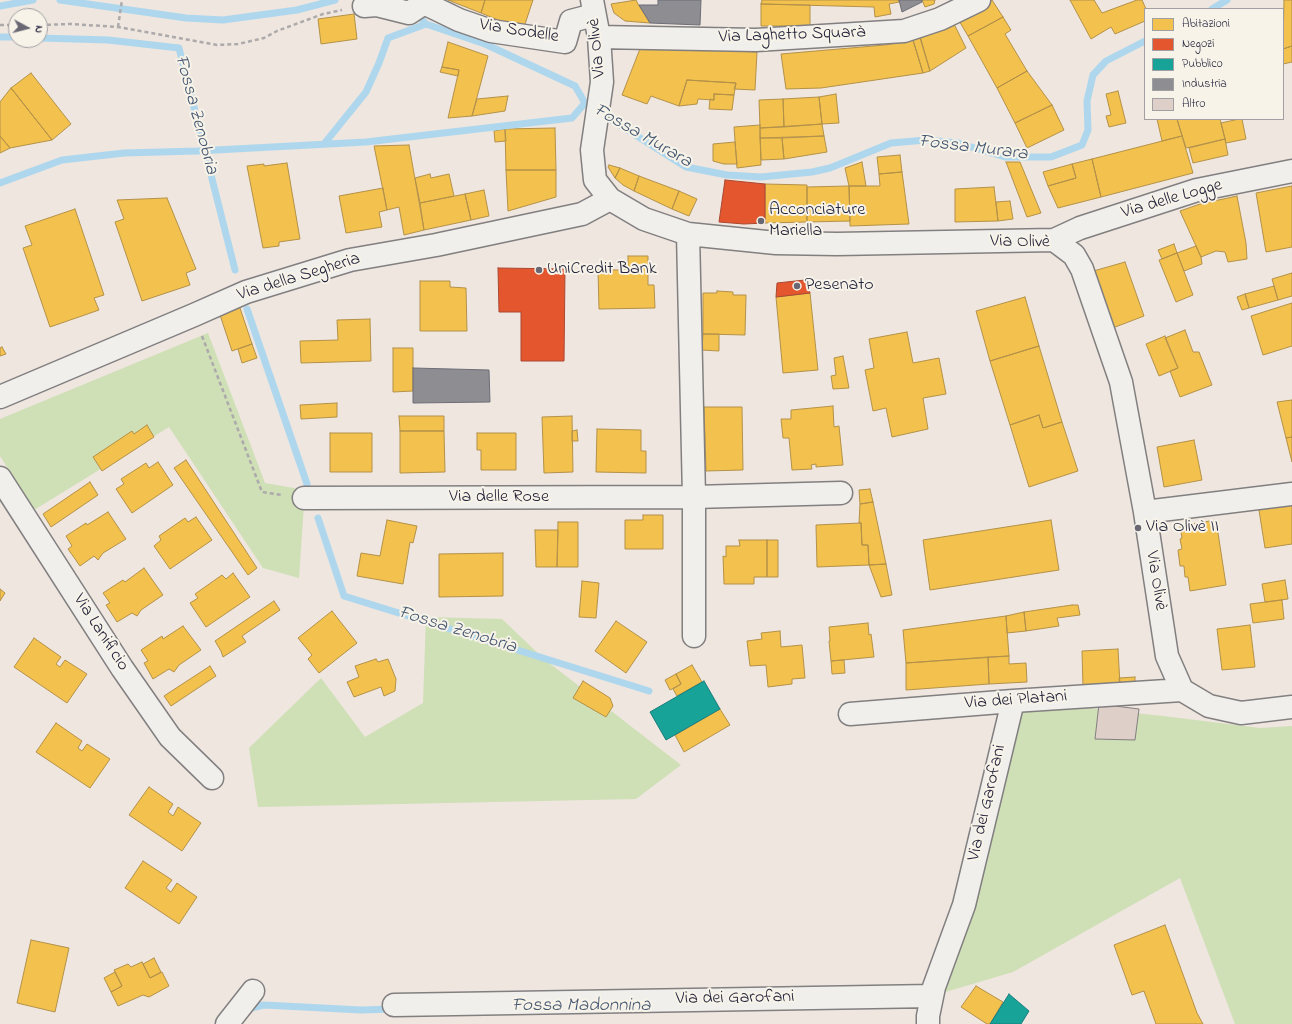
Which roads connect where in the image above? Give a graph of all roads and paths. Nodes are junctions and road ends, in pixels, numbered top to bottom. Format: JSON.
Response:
{"nodes":[{"id":1,"x":122,"y":0,"type":"edge"},
{"id":2,"x":979,"y":0,"type":"edge"},
{"id":3,"x":364,"y":6,"type":"joint"},
{"id":4,"x":593,"y":8,"type":"edge"},
{"id":5,"x":48,"y":25,"type":"edge"},
{"id":6,"x":118,"y":27,"type":"junction"},
{"id":7,"x":599,"y":37,"type":"junction"},
{"id":8,"x":1292,"y":171,"type":"edge"},
{"id":9,"x":610,"y":199,"type":"junction"},
{"id":10,"x":688,"y":234,"type":"junction"},
{"id":11,"x":1054,"y":240,"type":"junction"},
{"id":12,"x":194,"y":315,"type":"junction"},
{"id":13,"x":0,"y":397,"type":"edge"},
{"id":14,"x":0,"y":478,"type":"edge"},
{"id":15,"x":841,"y":493,"type":"dead end"},
{"id":16,"x":1292,"y":494,"type":"edge"},
{"id":17,"x":694,"y":497,"type":"junction"},
{"id":18,"x":304,"y":498,"type":"joint"},
{"id":19,"x":1145,"y":512,"type":"junction"},
{"id":20,"x":694,"y":636,"type":"dead end"},
{"id":21,"x":1182,"y":690,"type":"junction"},
{"id":22,"x":1013,"y":701,"type":"junction"},
{"id":23,"x":1292,"y":707,"type":"edge"},
{"id":24,"x":850,"y":714,"type":"dead end"},
{"id":25,"x":212,"y":778,"type":"dead end"},
{"id":26,"x":253,"y":991,"type":"dead end"},
{"id":27,"x":932,"y":996,"type":"junction"},
{"id":28,"x":394,"y":1004,"type":"dead end"},
{"id":29,"x":227,"y":1024,"type":"edge"},
{"id":30,"x":928,"y":1024,"type":"edge"}],
"edges":[{"from":1,"to":6,"type":"path"},
{"from":2,"to":7,"type":"street","name":"Via Laghetto Squarà"},
{"from":3,"to":4,"type":"street","name":"Via Sodelle"},
{"from":3,"to":6,"type":"path"},
{"from":4,"to":7,"type":"street","name":"Via Olivè"},
{"from":5,"to":6,"type":"path"},
{"from":7,"to":9,"type":"street","name":"Via Olivè"},
{"from":8,"to":11,"type":"street","name":"Via delle Logge"},
{"from":9,"to":10,"type":"street","name":"Via Olivè"},
{"from":9,"to":12,"type":"street","name":"Via della Segheria"},
{"from":10,"to":11,"type":"street","name":"Via Olivè"},
{"from":10,"to":17,"type":"street"},
{"from":11,"to":19,"type":"street","name":"Via Olivè"},
{"from":12,"to":13,"type":"street","name":"Via della Segheria"},
{"from":12,"to":18,"type":"path"},
{"from":14,"to":25,"type":"street","name":"Via Lanificio"},
{"from":15,"to":17,"type":"street","name":"Via delle Rose"},
{"from":16,"to":19,"type":"street"},
{"from":17,"to":18,"type":"street","name":"Via delle Rose"},
{"from":17,"to":20,"type":"street"},
{"from":19,"to":21,"type":"street","name":"Via Olivè"},
{"from":21,"to":22,"type":"street","name":"Via dei Platani"},
{"from":21,"to":23,"type":"street"},
{"from":22,"to":24,"type":"street","name":"Via dei Platani"},
{"from":22,"to":27,"type":"street","name":"Via dei Garofani"},
{"from":26,"to":29,"type":"street"},
{"from":27,"to":28,"type":"street","name":"Via dei Garofani"},
{"from":27,"to":30,"type":"street","name":"Via dei Garofani"}]}
